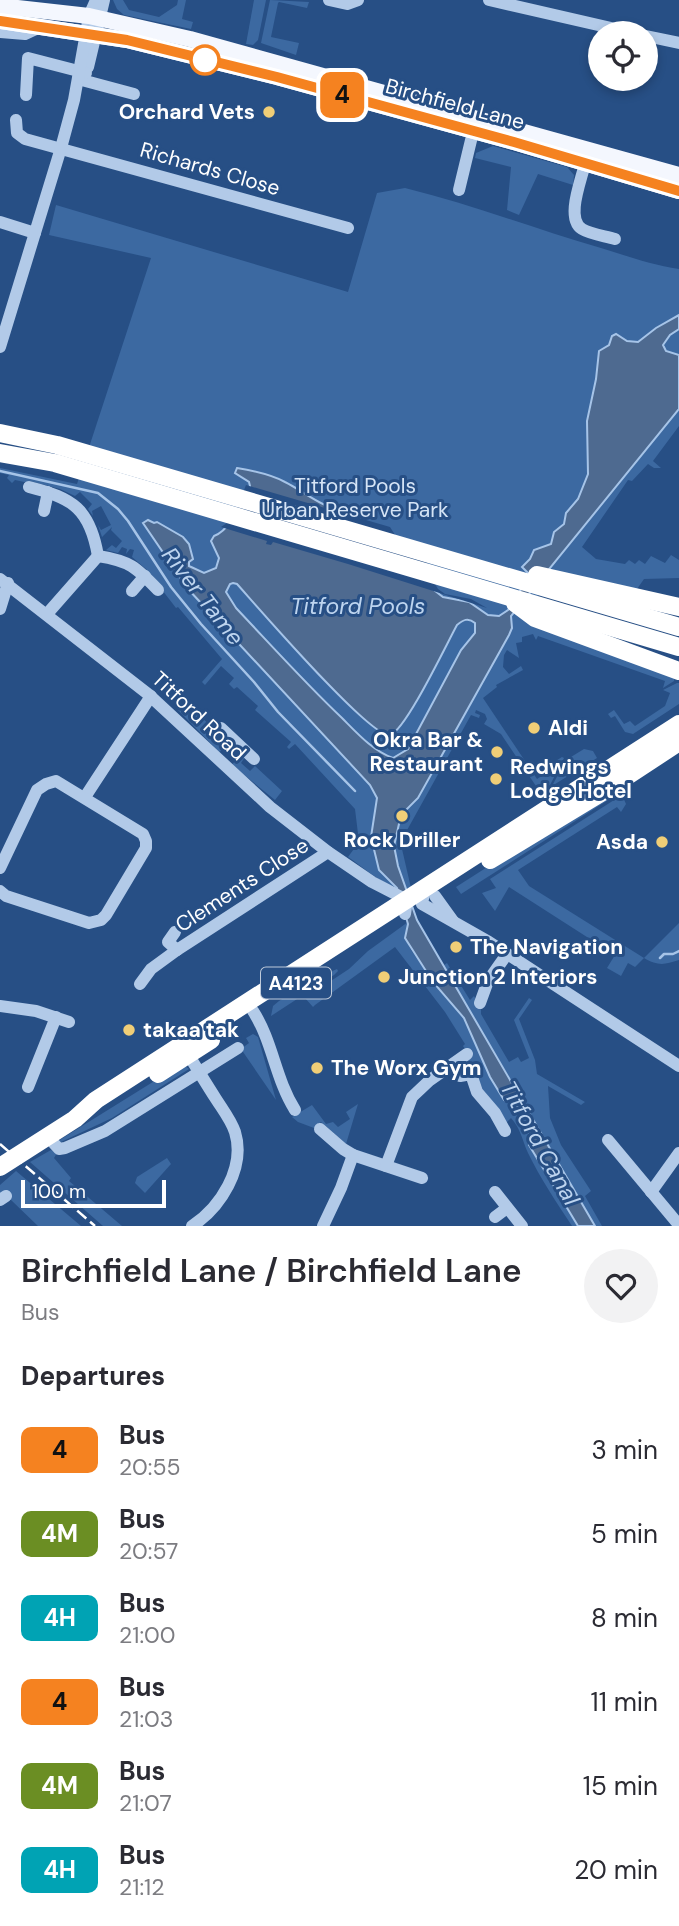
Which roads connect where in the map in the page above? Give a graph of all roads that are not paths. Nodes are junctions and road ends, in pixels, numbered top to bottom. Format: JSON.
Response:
{"nodes":[{"id":1,"x":96,"y":0,"type":"edge"},
{"id":2,"x":104,"y":0,"type":"edge"},
{"id":3,"x":329,"y":0,"type":"edge"},
{"id":4,"x":358,"y":0,"type":"edge"},
{"id":5,"x":489,"y":0,"type":"edge"},
{"id":6,"x":504,"y":1,"type":"edge"},
{"id":7,"x":0,"y":6,"type":"edge"},
{"id":8,"x":94,"y":17,"type":"junction"},
{"id":9,"x":0,"y":21,"type":"edge"},
{"id":10,"x":588,"y":22,"type":"edge"},
{"id":11,"x":43,"y":26,"type":"junction"},
{"id":12,"x":0,"y":32,"type":"edge"},
{"id":13,"x":90,"y":34,"type":"junction"},
{"id":14,"x":658,"y":39,"type":"edge"},
{"id":15,"x":679,"y":43,"type":"edge"},
{"id":16,"x":82,"y":76,"type":"junction"},
{"id":17,"x":134,"y":94,"type":"dead end"},
{"id":18,"x":26,"y":95,"type":"dead end"},
{"id":19,"x":16,"y":120,"type":"dead end"},
{"id":20,"x":473,"y":132,"type":"junction"},
{"id":21,"x":61,"y":148,"type":"junction"},
{"id":22,"x":585,"y":163,"type":"junction"},
{"id":23,"x":679,"y":175,"type":"edge"},
{"id":24,"x":458,"y":190,"type":"dead end"},
{"id":25,"x":679,"y":191,"type":"edge"},
{"id":26,"x":0,"y":222,"type":"edge"},
{"id":27,"x":348,"y":228,"type":"dead end"},
{"id":28,"x":35,"y":233,"type":"junction"},
{"id":29,"x":615,"y":239,"type":"dead end"},
{"id":30,"x":3,"y":330,"type":"edge"},
{"id":31,"x":0,"y":347,"type":"edge"},
{"id":32,"x":0,"y":433,"type":"edge"},
{"id":33,"x":0,"y":453,"type":"edge"},
{"id":34,"x":29,"y":487,"type":"dead end"},
{"id":35,"x":48,"y":492,"type":"junction"},
{"id":36,"x":44,"y":511,"type":"dead end"},
{"id":37,"x":98,"y":556,"type":"junction"},
{"id":38,"x":145,"y":576,"type":"junction"},
{"id":39,"x":4,"y":581,"type":"edge"},
{"id":40,"x":158,"y":590,"type":"dead end"},
{"id":41,"x":132,"y":591,"type":"dead end"},
{"id":42,"x":599,"y":595,"type":"junction"},
{"id":43,"x":679,"y":607,"type":"edge"},
{"id":44,"x":0,"y":610,"type":"edge"},
{"id":45,"x":47,"y":614,"type":"junction"},
{"id":46,"x":679,"y":626,"type":"edge"},
{"id":47,"x":588,"y":629,"type":"junction"},
{"id":48,"x":679,"y":647,"type":"edge"},
{"id":49,"x":679,"y":671,"type":"edge"},
{"id":50,"x":150,"y":696,"type":"junction"},
{"id":51,"x":679,"y":724,"type":"edge"},
{"id":52,"x":221,"y":729,"type":"dead end"},
{"id":53,"x":679,"y":742,"type":"edge"},
{"id":54,"x":239,"y":744,"type":"junction"},
{"id":55,"x":254,"y":759,"type":"dead end"},
{"id":56,"x":221,"y":763,"type":"junction"},
{"id":57,"x":626,"y":768,"type":"junction"},
{"id":58,"x":85,"y":797,"type":"junction"},
{"id":59,"x":328,"y":852,"type":"junction"},
{"id":60,"x":0,"y":867,"type":"edge"},
{"id":61,"x":0,"y":891,"type":"edge"},
{"id":62,"x":412,"y":902,"type":"junction"},
{"id":63,"x":174,"y":932,"type":"dead end"},
{"id":64,"x":177,"y":950,"type":"junction"},
{"id":65,"x":507,"y":954,"type":"junction"},
{"id":66,"x":140,"y":984,"type":"dead end"},
{"id":67,"x":480,"y":1003,"type":"dead end"},
{"id":68,"x":0,"y":1006,"type":"edge"},
{"id":69,"x":253,"y":1011,"type":"junction"},
{"id":70,"x":56,"y":1017,"type":"junction"},
{"id":71,"x":69,"y":1021,"type":"dead end"},
{"id":72,"x":238,"y":1048,"type":"dead end"},
{"id":73,"x":185,"y":1049,"type":"junction"},
{"id":74,"x":467,"y":1054,"type":"dead end"},
{"id":75,"x":679,"y":1066,"type":"edge"},
{"id":76,"x":199,"y":1072,"type":"junction"},
{"id":77,"x":458,"y":1074,"type":"junction"},
{"id":78,"x":28,"y":1087,"type":"dead end"},
{"id":79,"x":295,"y":1110,"type":"dead end"},
{"id":80,"x":320,"y":1129,"type":"dead end"},
{"id":81,"x":505,"y":1130,"type":"dead end"},
{"id":82,"x":48,"y":1137,"type":"junction"},
{"id":83,"x":608,"y":1140,"type":"dead end"},
{"id":84,"x":679,"y":1153,"type":"edge"},
{"id":85,"x":354,"y":1155,"type":"junction"},
{"id":86,"x":386,"y":1166,"type":"junction"},
{"id":87,"x":0,"y":1167,"type":"edge"},
{"id":88,"x":422,"y":1178,"type":"dead end"},
{"id":89,"x":495,"y":1192,"type":"dead end"},
{"id":90,"x":651,"y":1192,"type":"junction"},
{"id":91,"x":507,"y":1208,"type":"junction"},
{"id":92,"x":495,"y":1217,"type":"dead end"},
{"id":93,"x":679,"y":1225,"type":"edge"},
{"id":94,"x":192,"y":1226,"type":"edge"},
{"id":95,"x":323,"y":1226,"type":"edge"},
{"id":96,"x":522,"y":1226,"type":"edge"}],
"edges":[{"from":1,"to":8,"type":"street"},
{"from":2,"to":8,"type":"street"},
{"from":3,"to":4,"type":"street"},
{"from":5,"to":6,"type":"street"},
{"from":6,"to":10,"type":"street"},
{"from":7,"to":8,"type":"main road","name":"Birchfield Lane"},
{"from":8,"to":13,"type":"street"},
{"from":8,"to":23,"type":"main road","name":"Birchfield Lane"},
{"from":9,"to":11,"type":"main road","name":"Birchfield Lane"},
{"from":11,"to":12,"type":"street"},
{"from":11,"to":13,"type":"main road","name":"Birchfield Lane"},
{"from":13,"to":16,"type":"street"},
{"from":13,"to":20,"type":"main road","name":"Birchfield Lane"},
{"from":14,"to":15,"type":"street"},
{"from":16,"to":17,"type":"street"},
{"from":16,"to":18,"type":"street"},
{"from":16,"to":21,"type":"street"},
{"from":19,"to":21,"type":"street","name":"Richards Close"},
{"from":20,"to":22,"type":"main road","name":"Birchfield Lane"},
{"from":20,"to":24,"type":"street"},
{"from":21,"to":27,"type":"street","name":"Richards Close"},
{"from":21,"to":28,"type":"street"},
{"from":22,"to":25,"type":"main road","name":"Birchfield Lane"},
{"from":22,"to":29,"type":"street"},
{"from":26,"to":28,"type":"street"},
{"from":28,"to":30,"type":"street"},
{"from":30,"to":31,"type":"street"},
{"from":32,"to":42,"type":"highway"},
{"from":33,"to":47,"type":"highway"},
{"from":34,"to":35,"type":"street"},
{"from":35,"to":36,"type":"street"},
{"from":35,"to":37,"type":"street"},
{"from":37,"to":38,"type":"street"},
{"from":37,"to":45,"type":"street"},
{"from":38,"to":40,"type":"street"},
{"from":38,"to":41,"type":"street"},
{"from":39,"to":44,"type":"street"},
{"from":39,"to":45,"type":"street","name":"Titford Road"},
{"from":42,"to":43,"type":"highway"},
{"from":42,"to":46,"type":"highway"},
{"from":45,"to":50,"type":"street","name":"Titford Road"},
{"from":47,"to":48,"type":"highway"},
{"from":47,"to":49,"type":"highway"},
{"from":50,"to":56,"type":"street","name":"Titford Road"},
{"from":50,"to":58,"type":"street"},
{"from":51,"to":57,"type":"highway","number":"A4123"},
{"from":52,"to":54,"type":"street"},
{"from":53,"to":57,"type":"highway"},
{"from":54,"to":55,"type":"street"},
{"from":54,"to":56,"type":"street"},
{"from":56,"to":59,"type":"street","name":"Titford Road"},
{"from":57,"to":62,"type":"highway","number":"A4123"},
{"from":57,"to":62,"type":"highway","number":"A4123"},
{"from":58,"to":60,"type":"street"},
{"from":58,"to":61,"type":"street"},
{"from":59,"to":62,"type":"street","name":"Titford Road"},
{"from":59,"to":64,"type":"street","name":"Clements Close"},
{"from":62,"to":65,"type":"street","name":"Titford Road"},
{"from":62,"to":69,"type":"highway","number":"A4123"},
{"from":62,"to":73,"type":"highway","number":"A4123"},
{"from":63,"to":64,"type":"street","name":"Clements Close"},
{"from":64,"to":66,"type":"street","name":"Clements Close"},
{"from":65,"to":67,"type":"street"},
{"from":65,"to":75,"type":"street","name":"Titford Road"},
{"from":68,"to":70,"type":"street"},
{"from":69,"to":73,"type":"highway","number":"A4123"},
{"from":69,"to":79,"type":"street"},
{"from":70,"to":71,"type":"street"},
{"from":70,"to":78,"type":"street"},
{"from":72,"to":76,"type":"street"},
{"from":73,"to":76,"type":"street"},
{"from":73,"to":82,"type":"highway","number":"A4123"},
{"from":74,"to":77,"type":"street"},
{"from":76,"to":82,"type":"street"},
{"from":76,"to":94,"type":"street"},
{"from":77,"to":81,"type":"street"},
{"from":77,"to":86,"type":"street"},
{"from":80,"to":85,"type":"street"},
{"from":82,"to":87,"type":"highway","number":"A4123"},
{"from":83,"to":90,"type":"street"},
{"from":84,"to":90,"type":"street"},
{"from":85,"to":86,"type":"street"},
{"from":85,"to":95,"type":"street"},
{"from":86,"to":88,"type":"street"},
{"from":89,"to":91,"type":"street"},
{"from":90,"to":93,"type":"street"},
{"from":91,"to":92,"type":"street"},
{"from":91,"to":96,"type":"street"}]}
